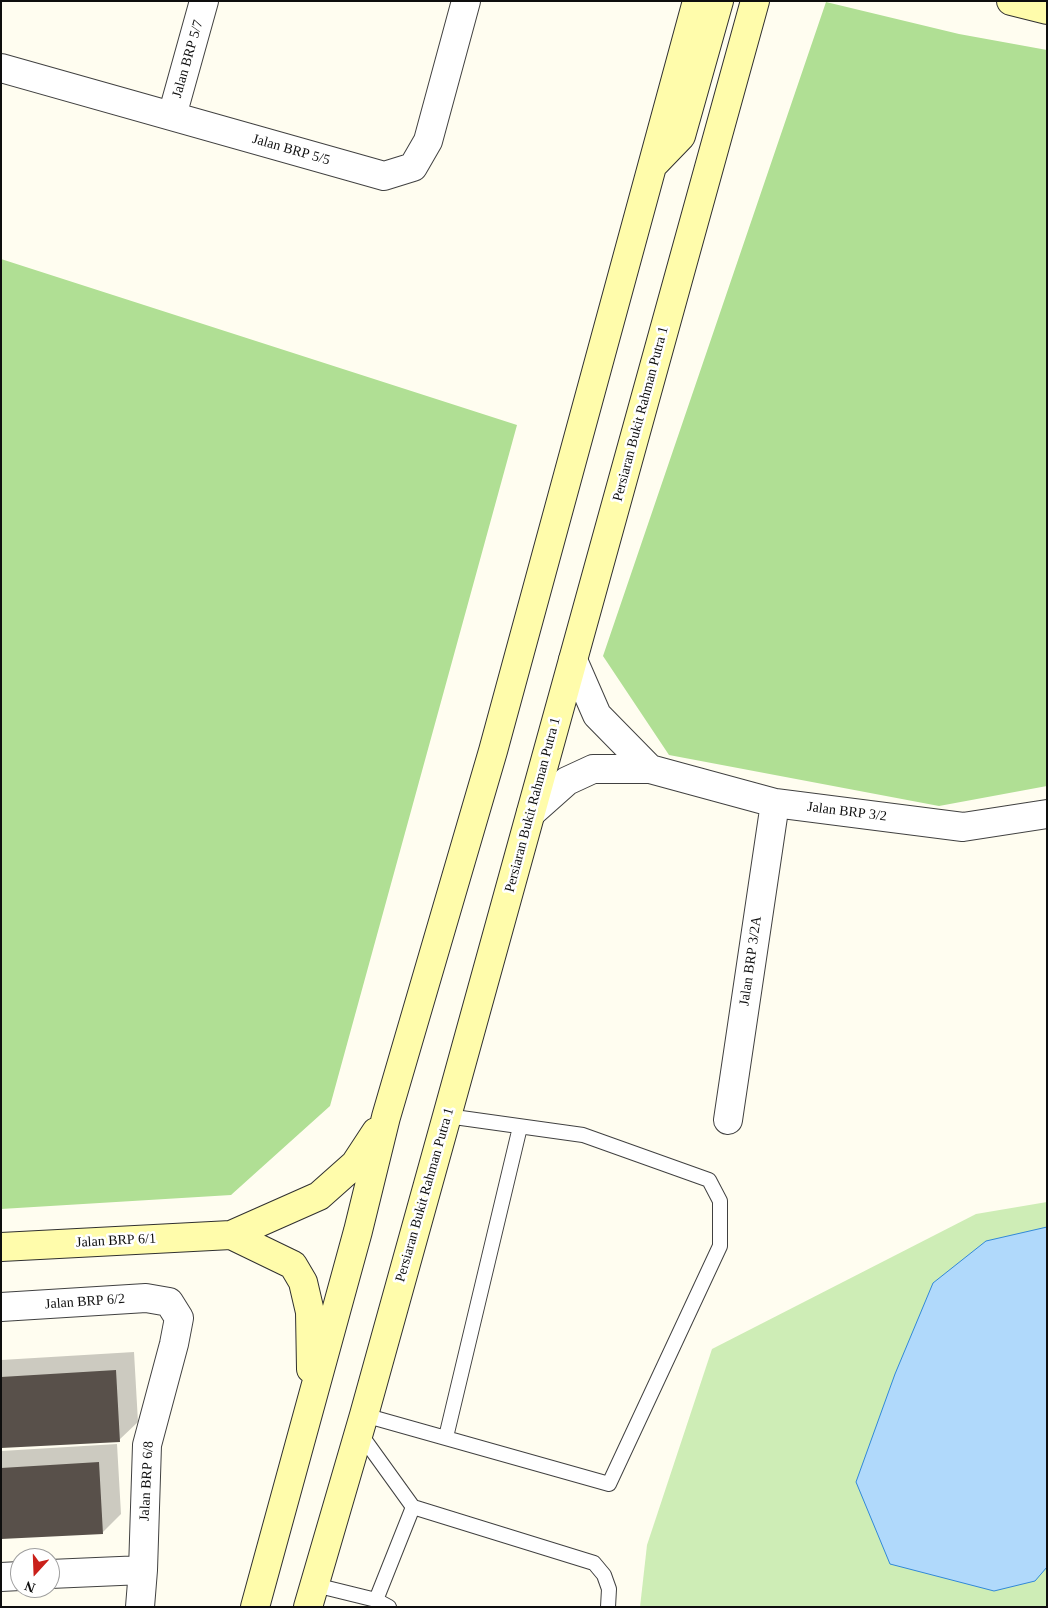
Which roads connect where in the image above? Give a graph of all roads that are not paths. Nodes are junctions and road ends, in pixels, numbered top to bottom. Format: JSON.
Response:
{"nodes":[{"id":1,"x":204,"y":1,"type":"edge"},
{"id":2,"x":466,"y":1,"type":"edge"},
{"id":3,"x":698,"y":1,"type":"edge"},
{"id":4,"x":719,"y":1,"type":"edge"},
{"id":5,"x":755,"y":1,"type":"edge"},
{"id":6,"x":1011,"y":1,"type":"edge"},
{"id":7,"x":1047,"y":10,"type":"edge"},
{"id":8,"x":1,"y":68,"type":"edge"},
{"id":9,"x":172,"y":116,"type":"junction"},
{"id":10,"x":651,"y":168,"type":"junction"},
{"id":11,"x":573,"y":660,"type":"junction"},
{"id":12,"x":650,"y":769,"type":"junction"},
{"id":13,"x":775,"y":803,"type":"junction"},
{"id":14,"x":531,"y":813,"type":"junction"},
{"id":15,"x":1047,"y":814,"type":"edge"},
{"id":16,"x":447,"y":1116,"type":"junction"},
{"id":17,"x":386,"y":1117,"type":"junction"},
{"id":18,"x":728,"y":1120,"type":"dead end"},
{"id":19,"x":520,"y":1127,"type":"junction"},
{"id":20,"x":231,"y":1235,"type":"junction"},
{"id":21,"x":1,"y":1247,"type":"edge"},
{"id":22,"x":169,"y":1302,"type":"joint"},
{"id":23,"x":1,"y":1307,"type":"edge"},
{"id":24,"x":312,"y":1398,"type":"junction"},
{"id":25,"x":361,"y":1423,"type":"junction"},
{"id":26,"x":446,"y":1437,"type":"junction"},
{"id":27,"x":412,"y":1508,"type":"junction"},
{"id":28,"x":143,"y":1570,"type":"junction"},
{"id":29,"x":60,"y":1574,"type":"edge"},
{"id":30,"x":312,"y":1596,"type":"edge"},
{"id":31,"x":382,"y":1604,"type":"edge"},
{"id":32,"x":140,"y":1607,"type":"edge"},
{"id":33,"x":255,"y":1607,"type":"edge"},
{"id":34,"x":608,"y":1607,"type":"edge"}],
"edges":[{"from":1,"to":9,"type":"street","name":"Jalan BRP 5/7"},
{"from":2,"to":9,"type":"street","name":"Jalan BRP 5/5"},
{"from":3,"to":10,"type":"main road"},
{"from":4,"to":10,"type":"main road"},
{"from":5,"to":11,"type":"main road","name":"Persiaran Bukit Rahman Putra 1"},
{"from":6,"to":7,"type":"main road"},
{"from":8,"to":9,"type":"street","name":"Jalan BRP 5/5"},
{"from":10,"to":17,"type":"main road"},
{"from":11,"to":12,"type":"street"},
{"from":11,"to":14,"type":"main road","name":"Persiaran Bukit Rahman Putra 1"},
{"from":12,"to":13,"type":"street","name":"Jalan BRP 3/2"},
{"from":12,"to":14,"type":"street","name":"Jalan BRP 3/2"},
{"from":13,"to":15,"type":"street","name":"Jalan BRP 3/2"},
{"from":13,"to":18,"type":"street","name":"Jalan BRP 3/2A"},
{"from":14,"to":16,"type":"main road","name":"Persiaran Bukit Rahman Putra 1"},
{"from":16,"to":19,"type":"lane"},
{"from":16,"to":25,"type":"main road","name":"Persiaran Bukit Rahman Putra 1"},
{"from":17,"to":20,"type":"main road"},
{"from":17,"to":24,"type":"main road"},
{"from":19,"to":26,"type":"lane"},
{"from":19,"to":26,"type":"lane"},
{"from":20,"to":21,"type":"main road","name":"Jalan BRP 6/1"},
{"from":20,"to":24,"type":"main road"},
{"from":22,"to":23,"type":"street","name":"Jalan BRP 6/2"},
{"from":22,"to":28,"type":"street","name":"Jalan BRP 6/8"},
{"from":24,"to":33,"type":"main road"},
{"from":25,"to":26,"type":"lane"},
{"from":25,"to":27,"type":"lane"},
{"from":25,"to":30,"type":"main road","name":"Persiaran Bukit Rahman Putra 1"},
{"from":27,"to":31,"type":"lane"},
{"from":27,"to":34,"type":"lane"},
{"from":28,"to":29,"type":"street"},
{"from":28,"to":32,"type":"street","name":"Jalan BRP 6/8"},
{"from":30,"to":31,"type":"lane"}]}
